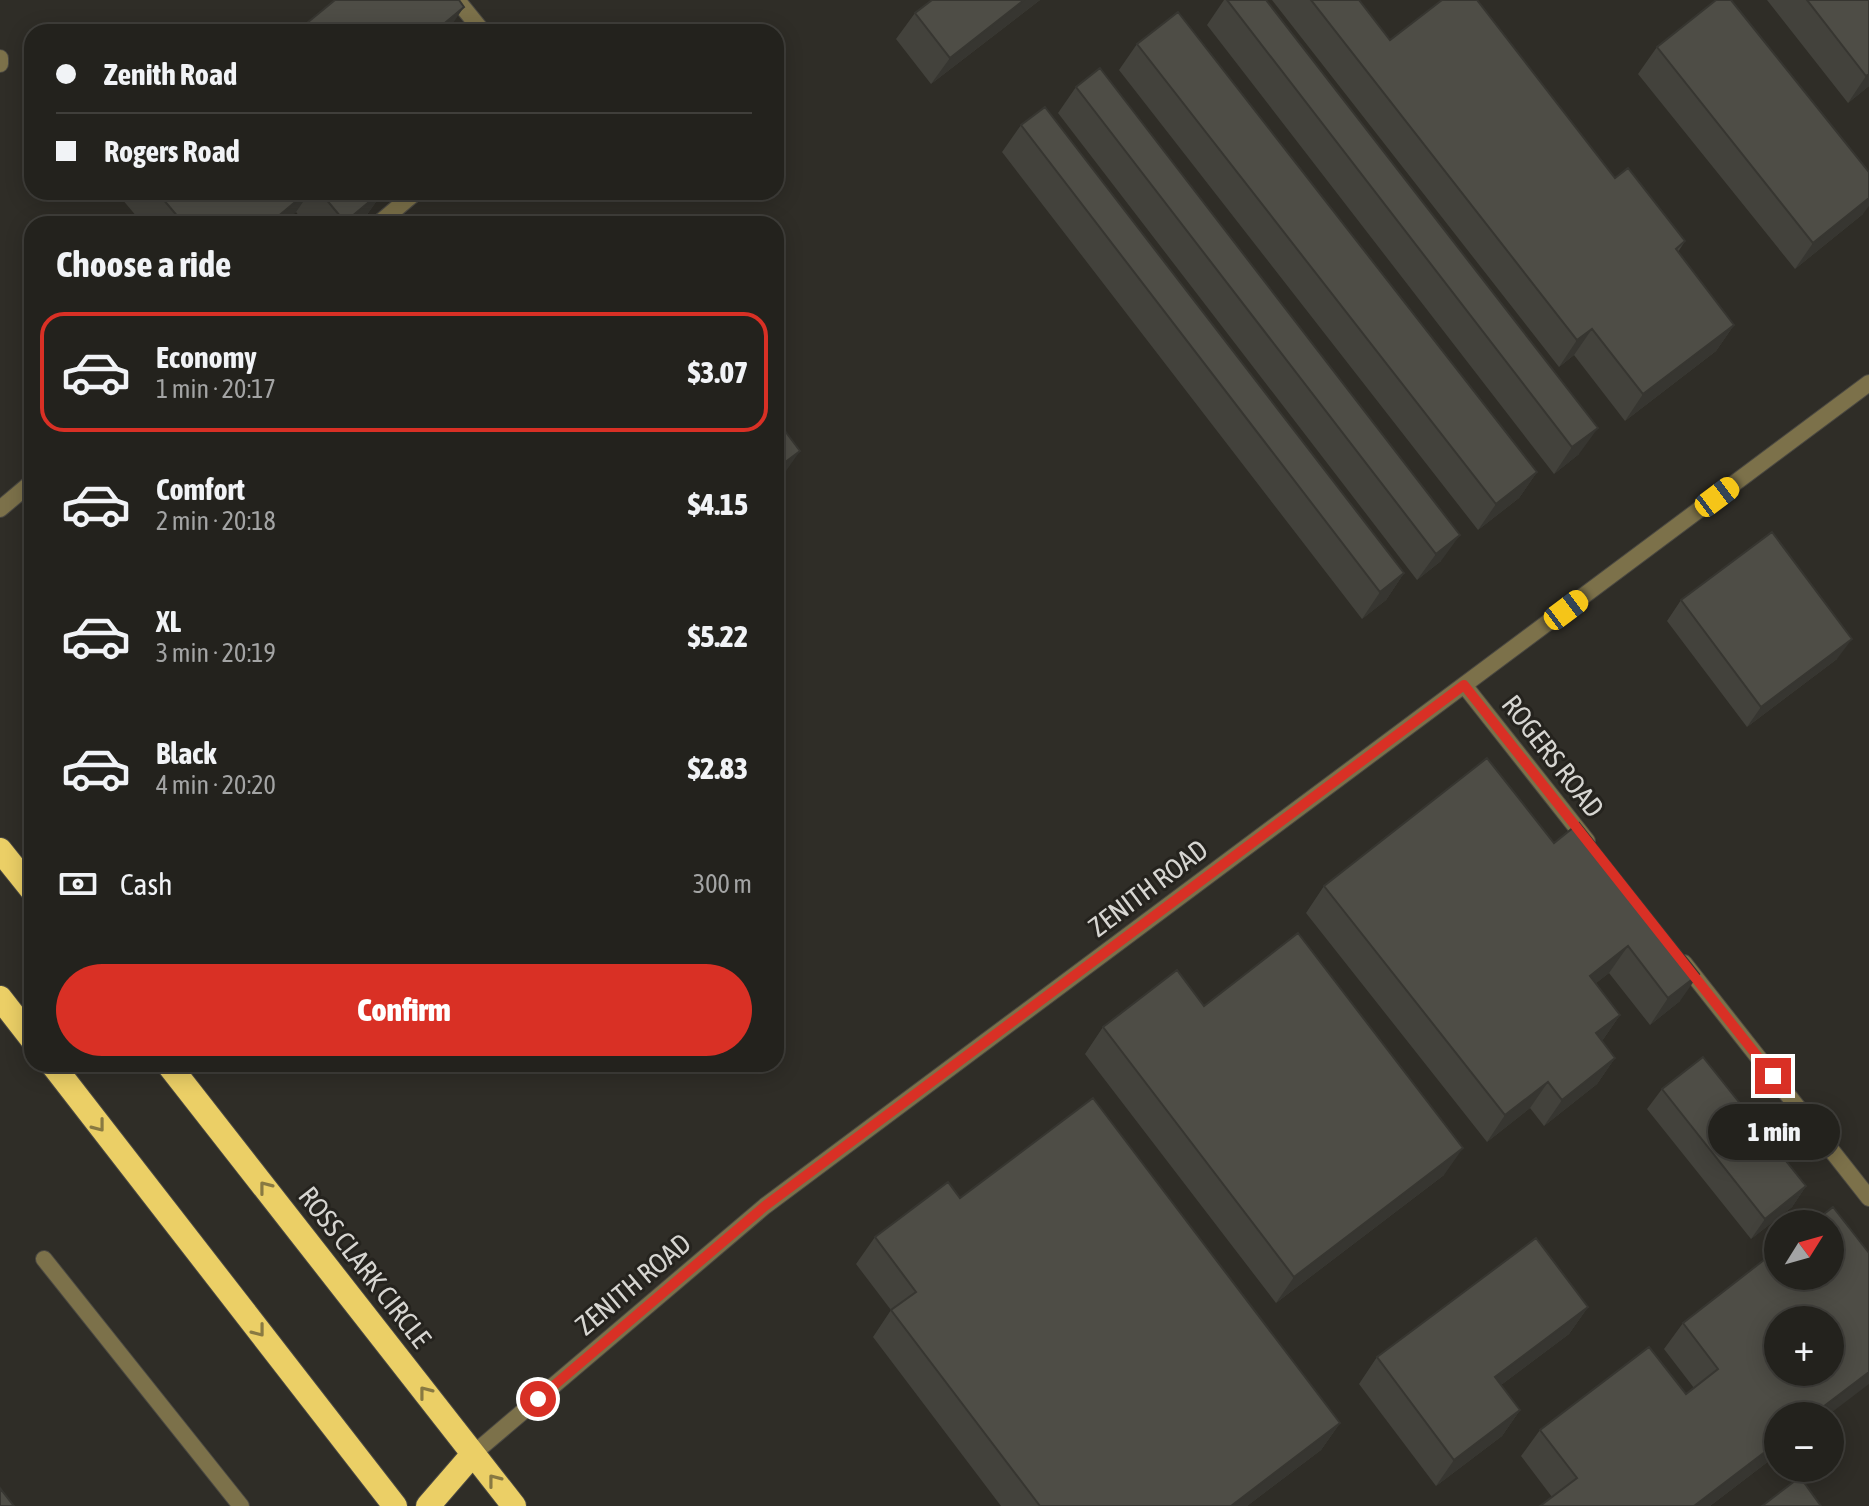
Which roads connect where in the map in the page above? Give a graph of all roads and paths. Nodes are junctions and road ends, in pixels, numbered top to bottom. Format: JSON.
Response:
{"nodes":[{"id":1,"x":457,"y":0,"type":"edge"},
{"id":2,"x":476,"y":24,"type":"edge"},
{"id":3,"x":0,"y":58,"type":"edge"},
{"id":4,"x":0,"y":64,"type":"edge"},
{"id":5,"x":406,"y":200,"type":"edge"},
{"id":6,"x":388,"y":216,"type":"edge"},
{"id":7,"x":1869,"y":383,"type":"edge"},
{"id":8,"x":24,"y":489,"type":"edge"},
{"id":9,"x":0,"y":509,"type":"edge"},
{"id":10,"x":1464,"y":685,"type":"junction"},
{"id":11,"x":1593,"y":848,"type":"edge"},
{"id":12,"x":0,"y":850,"type":"edge"},
{"id":13,"x":24,"y":880,"type":"edge"},
{"id":14,"x":1672,"y":948,"type":"edge"},
{"id":15,"x":0,"y":998,"type":"edge"},
{"id":16,"x":24,"y":1024,"type":"edge"},
{"id":17,"x":58,"y":1072,"type":"edge"},
{"id":18,"x":174,"y":1072,"type":"edge"},
{"id":19,"x":1869,"y":1198,"type":"edge"},
{"id":20,"x":44,"y":1259,"type":"dead end"},
{"id":21,"x":473,"y":1454,"type":"junction"},
{"id":22,"x":241,"y":1506,"type":"edge"},
{"id":23,"x":395,"y":1506,"type":"edge"},
{"id":24,"x":428,"y":1506,"type":"edge"},
{"id":25,"x":514,"y":1506,"type":"edge"}],
"edges":[{"from":1,"to":2,"type":"street"},
{"from":3,"to":4,"type":"street"},
{"from":5,"to":6,"type":"street"},
{"from":7,"to":10,"type":"street","name":"ZENITH ROAD"},
{"from":8,"to":9,"type":"street"},
{"from":10,"to":11,"type":"street","name":"ROGERS ROAD"},
{"from":10,"to":21,"type":"street","name":"ZENITH ROAD"},
{"from":12,"to":13,"type":"highway"},
{"from":14,"to":19,"type":"street"},
{"from":15,"to":16,"type":"highway"},
{"from":17,"to":23,"type":"highway","one_way":true},
{"from":21,"to":18,"type":"highway","name":"ROSS CLARK CIRCLE","one_way":true},
{"from":20,"to":22,"type":"street"},
{"from":21,"to":24,"type":"highway"},
{"from":25,"to":21,"type":"highway","name":"ROSS CLARK CIRCLE","one_way":true}]}
